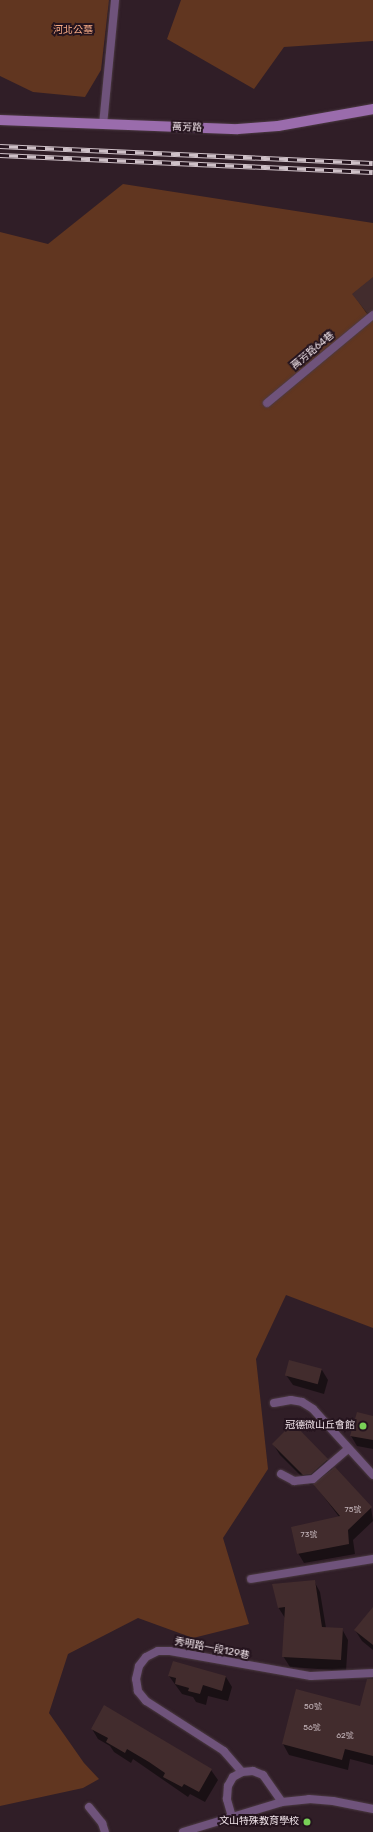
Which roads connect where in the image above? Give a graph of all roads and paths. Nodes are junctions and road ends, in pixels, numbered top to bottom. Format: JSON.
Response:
{"nodes":[{"id":1,"x":115,"y":0,"type":"edge"},
{"id":2,"x":373,"y":109,"type":"edge"},
{"id":3,"x":0,"y":120,"type":"edge"},
{"id":4,"x":103,"y":125,"type":"junction"},
{"id":5,"x":373,"y":315,"type":"edge"},
{"id":6,"x":267,"y":403,"type":"dead end"},
{"id":7,"x":274,"y":1403,"type":"dead end"},
{"id":8,"x":348,"y":1450,"type":"junction"},
{"id":9,"x":281,"y":1474,"type":"dead end"},
{"id":10,"x":373,"y":1475,"type":"edge"},
{"id":11,"x":373,"y":1559,"type":"edge"},
{"id":12,"x":251,"y":1579,"type":"dead end"},
{"id":13,"x":373,"y":1674,"type":"edge"},
{"id":14,"x":242,"y":1772,"type":"junction"},
{"id":15,"x":282,"y":1802,"type":"junction"},
{"id":16,"x":89,"y":1807,"type":"dead end"},
{"id":17,"x":373,"y":1809,"type":"edge"},
{"id":18,"x":232,"y":1817,"type":"junction"},
{"id":19,"x":105,"y":1832,"type":"edge"},
{"id":20,"x":183,"y":1832,"type":"edge"}],
"edges":[{"from":1,"to":4,"type":"lane"},
{"from":2,"to":4,"type":"street","name":"萬芳路"},
{"from":3,"to":4,"type":"street","name":"萬芳路"},
{"from":5,"to":6,"type":"lane","name":"萬芳路64巷"},
{"from":7,"to":8,"type":"lane"},
{"from":8,"to":9,"type":"lane"},
{"from":8,"to":10,"type":"lane"},
{"from":11,"to":12,"type":"lane"},
{"from":13,"to":14,"type":"lane","name":"秀明路一段129巷"},
{"from":14,"to":15,"type":"lane"},
{"from":14,"to":18,"type":"lane"},
{"from":15,"to":17,"type":"lane"},
{"from":15,"to":18,"type":"lane"},
{"from":16,"to":19,"type":"lane"},
{"from":18,"to":20,"type":"lane"}]}
